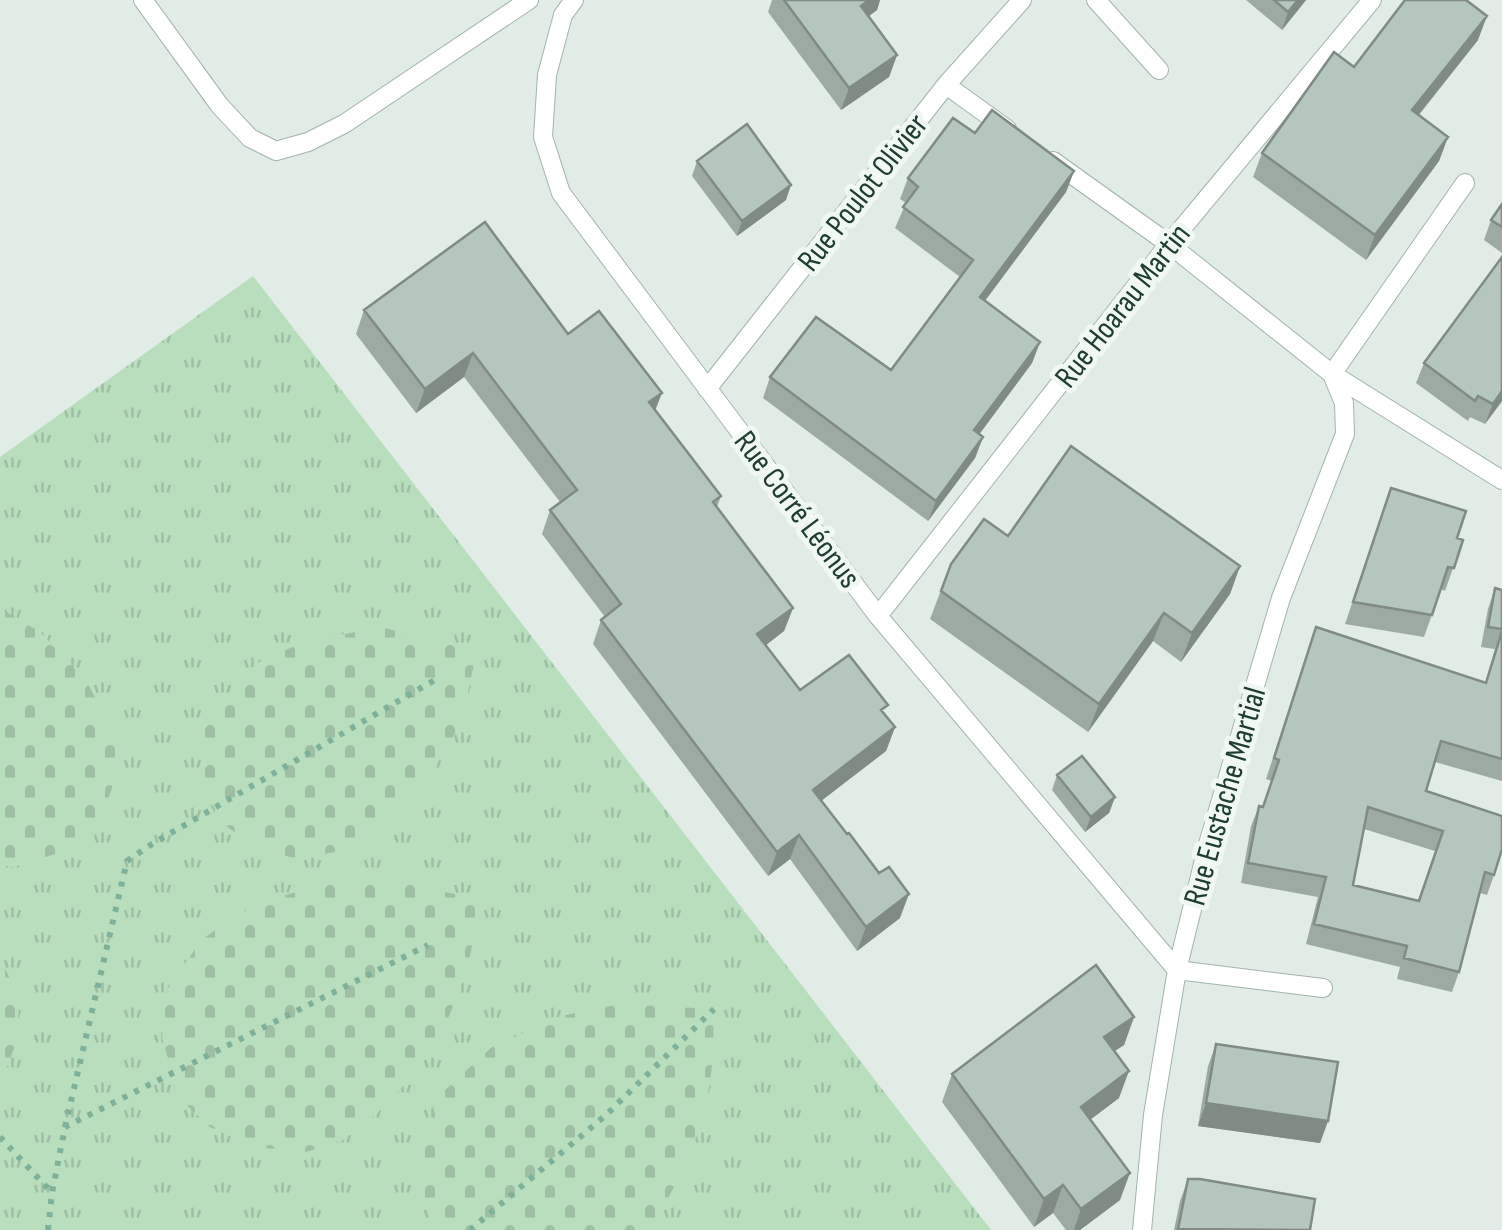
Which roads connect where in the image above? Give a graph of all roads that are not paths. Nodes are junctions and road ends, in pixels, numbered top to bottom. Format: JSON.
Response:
{"nodes":[{"id":1,"x":143,"y":0,"type":"edge"},
{"id":2,"x":529,"y":0,"type":"edge"},
{"id":3,"x":574,"y":0,"type":"edge"},
{"id":4,"x":1022,"y":0,"type":"edge"},
{"id":5,"x":1096,"y":0,"type":"edge"},
{"id":6,"x":1372,"y":0,"type":"edge"},
{"id":7,"x":1158,"y":70,"type":"dead end"},
{"id":8,"x":946,"y":85,"type":"junction"},
{"id":9,"x":1026,"y":142,"type":"edge"},
{"id":10,"x":1042,"y":153,"type":"edge"},
{"id":11,"x":1465,"y":183,"type":"dead end"},
{"id":12,"x":1169,"y":244,"type":"junction"},
{"id":13,"x":1332,"y":374,"type":"junction"},
{"id":14,"x":707,"y":388,"type":"junction"},
{"id":15,"x":1502,"y":480,"type":"edge"},
{"id":16,"x":878,"y":616,"type":"junction"},
{"id":17,"x":1177,"y":970,"type":"junction"},
{"id":18,"x":1323,"y":988,"type":"dead end"},
{"id":19,"x":1142,"y":1230,"type":"edge"}],
"edges":[{"from":1,"to":2,"type":"lane"},
{"from":3,"to":14,"type":"lane","name":"Rue Corré Léonus"},
{"from":4,"to":8,"type":"lane","name":"Rue Poulot Olivier"},
{"from":5,"to":7,"type":"lane"},
{"from":6,"to":12,"type":"lane","name":"Rue Hoarau Martin"},
{"from":8,"to":9,"type":"lane"},
{"from":8,"to":14,"type":"lane","name":"Rue Poulot Olivier"},
{"from":10,"to":12,"type":"lane"},
{"from":11,"to":13,"type":"lane"},
{"from":12,"to":13,"type":"lane"},
{"from":12,"to":16,"type":"lane","name":"Rue Hoarau Martin"},
{"from":13,"to":15,"type":"lane"},
{"from":13,"to":17,"type":"lane","name":"Rue Eustache Martial"},
{"from":14,"to":16,"type":"lane","name":"Rue Corré Léonus"},
{"from":16,"to":17,"type":"lane","name":"Rue Corré Léonus"},
{"from":17,"to":18,"type":"lane"},
{"from":17,"to":19,"type":"lane","name":"Rue Eustache Martial"}]}
